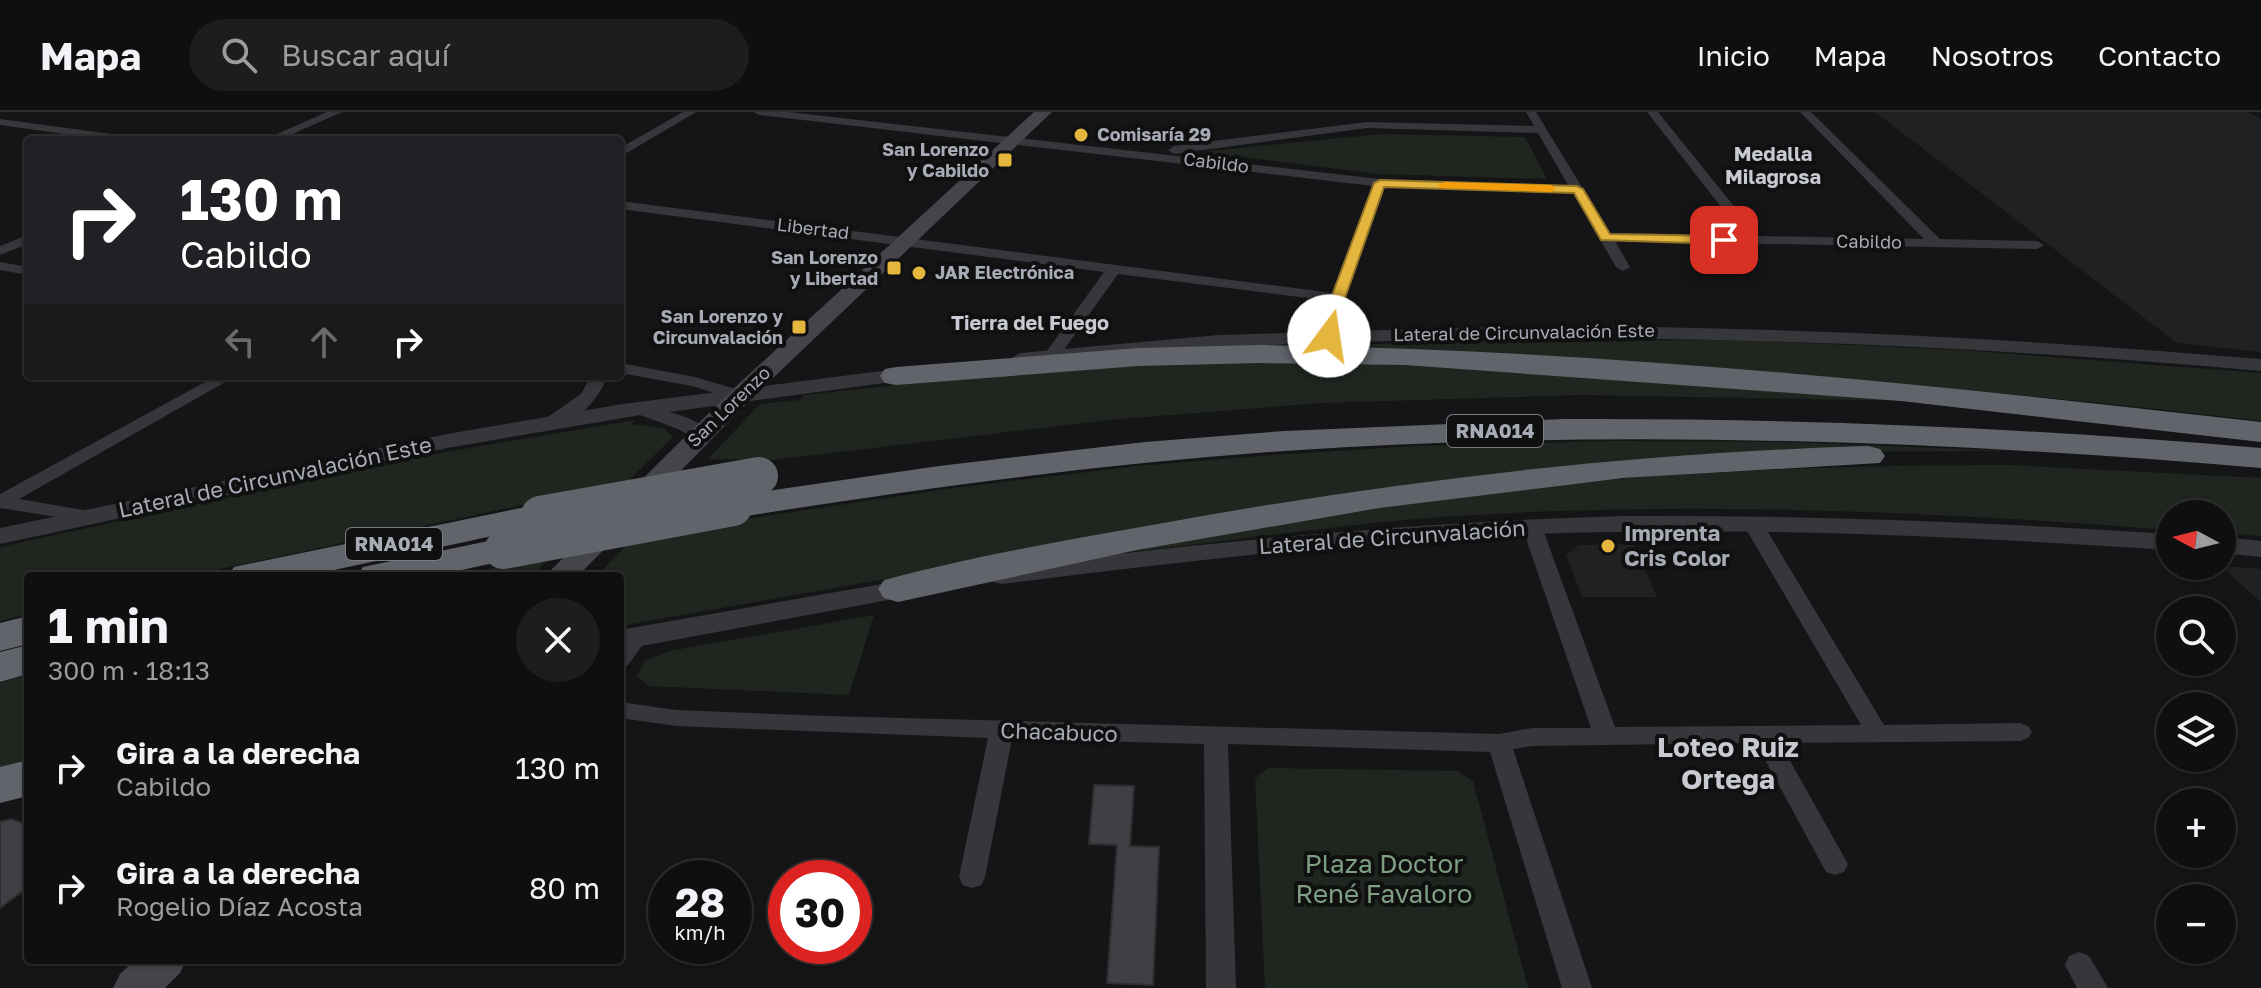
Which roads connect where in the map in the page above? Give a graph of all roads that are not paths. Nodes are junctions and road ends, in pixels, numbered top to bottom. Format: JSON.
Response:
{"nodes":[{"id":1,"x":337,"y":112,"type":"edge"},
{"id":2,"x":691,"y":112,"type":"edge"},
{"id":3,"x":759,"y":112,"type":"edge"},
{"id":4,"x":1044,"y":112,"type":"edge"},
{"id":5,"x":1363,"y":112,"type":"edge"},
{"id":6,"x":1531,"y":112,"type":"edge"},
{"id":7,"x":1652,"y":112,"type":"edge"},
{"id":8,"x":1805,"y":112,"type":"edge"},
{"id":9,"x":0,"y":122,"type":"edge"},
{"id":10,"x":1367,"y":125,"type":"junction"},
{"id":11,"x":1542,"y":130,"type":"junction"},
{"id":12,"x":103,"y":136,"type":"edge"},
{"id":13,"x":279,"y":136,"type":"edge"},
{"id":14,"x":1014,"y":140,"type":"junction"},
{"id":15,"x":624,"y":151,"type":"edge"},
{"id":16,"x":1143,"y":154,"type":"junction"},
{"id":17,"x":1380,"y":183,"type":"junction"},
{"id":18,"x":1577,"y":189,"type":"junction"},
{"id":19,"x":624,"y":206,"type":"edge"},
{"id":20,"x":1606,"y":237,"type":"junction"},
{"id":21,"x":1754,"y":240,"type":"junction"},
{"id":22,"x":24,"y":241,"type":"edge"},
{"id":23,"x":905,"y":241,"type":"junction"},
{"id":24,"x":1937,"y":244,"type":"junction"},
{"id":25,"x":2037,"y":245,"type":"dead end"},
{"id":26,"x":0,"y":251,"type":"edge"},
{"id":27,"x":0,"y":266,"type":"edge"},
{"id":28,"x":1623,"y":267,"type":"dead end"},
{"id":29,"x":24,"y":270,"type":"edge"},
{"id":30,"x":1113,"y":270,"type":"junction"},
{"id":31,"x":1338,"y":298,"type":"junction"},
{"id":32,"x":1329,"y":336,"type":"junction"},
{"id":33,"x":1052,"y":355,"type":"junction"},
{"id":34,"x":783,"y":356,"type":"junction"},
{"id":35,"x":2261,"y":365,"type":"edge"},
{"id":36,"x":624,"y":369,"type":"edge"},
{"id":37,"x":896,"y":376,"type":"junction"},
{"id":38,"x":221,"y":380,"type":"edge"},
{"id":39,"x":598,"y":380,"type":"edge"},
{"id":40,"x":850,"y":380,"type":"junction"},
{"id":41,"x":740,"y":396,"type":"junction"},
{"id":42,"x":623,"y":411,"type":"junction"},
{"id":43,"x":551,"y":423,"type":"junction"},
{"id":44,"x":2261,"y":434,"type":"edge"},
{"id":45,"x":701,"y":435,"type":"junction"},
{"id":46,"x":2261,"y":458,"type":"edge"},
{"id":47,"x":2261,"y":468,"type":"edge"},
{"id":48,"x":0,"y":502,"type":"edge"},
{"id":49,"x":88,"y":516,"type":"junction"},
{"id":50,"x":1753,"y":524,"type":"junction"},
{"id":51,"x":1532,"y":527,"type":"junction"},
{"id":52,"x":0,"y":536,"type":"edge"},
{"id":53,"x":2156,"y":541,"type":"edge"},
{"id":54,"x":2236,"y":546,"type":"edge"},
{"id":55,"x":2261,"y":549,"type":"edge"},
{"id":56,"x":267,"y":572,"type":"edge"},
{"id":57,"x":396,"y":572,"type":"edge"},
{"id":58,"x":564,"y":572,"type":"edge"},
{"id":59,"x":898,"y":589,"type":"junction"},
{"id":60,"x":24,"y":631,"type":"edge"},
{"id":61,"x":0,"y":637,"type":"edge"},
{"id":62,"x":629,"y":638,"type":"edge"},
{"id":63,"x":24,"y":660,"type":"edge"},
{"id":64,"x":0,"y":667,"type":"edge"},
{"id":65,"x":624,"y":710,"type":"edge"},
{"id":66,"x":1002,"y":730,"type":"junction"},
{"id":67,"x":2020,"y":732,"type":"dead end"},
{"id":68,"x":1878,"y":734,"type":"junction"},
{"id":69,"x":1763,"y":735,"type":"junction"},
{"id":70,"x":1216,"y":736,"type":"junction"},
{"id":71,"x":1606,"y":736,"type":"junction"},
{"id":72,"x":1499,"y":743,"type":"junction"},
{"id":73,"x":24,"y":779,"type":"edge"},
{"id":74,"x":0,"y":785,"type":"edge"},
{"id":75,"x":24,"y":794,"type":"edge"},
{"id":76,"x":0,"y":802,"type":"edge"},
{"id":77,"x":1835,"y":864,"type":"dead end"},
{"id":78,"x":972,"y":877,"type":"dead end"},
{"id":79,"x":161,"y":964,"type":"edge"},
{"id":80,"x":135,"y":988,"type":"edge"},
{"id":81,"x":1221,"y":988,"type":"edge"},
{"id":82,"x":1577,"y":988,"type":"edge"}],
"edges":[{"from":1,"to":13,"type":"street"},
{"from":2,"to":15,"type":"street"},
{"from":3,"to":14,"type":"street","name":"Cabildo"},
{"from":4,"to":14,"type":"main road","name":"San Lorenzo"},
{"from":5,"to":10,"type":"street"},
{"from":6,"to":11,"type":"street"},
{"from":7,"to":21,"type":"street"},
{"from":8,"to":24,"type":"street"},
{"from":9,"to":12,"type":"street"},
{"from":10,"to":11,"type":"street"},
{"from":10,"to":16,"type":"street"},
{"from":11,"to":18,"type":"street"},
{"from":14,"to":16,"type":"street","name":"Cabildo"},
{"from":14,"to":23,"type":"main road","name":"San Lorenzo"},
{"from":16,"to":17,"type":"street","name":"Cabildo"},
{"from":17,"to":18,"type":"street","name":"Cabildo"},
{"from":17,"to":31,"type":"street"},
{"from":18,"to":20,"type":"street"},
{"from":19,"to":23,"type":"street","name":"Libertad"},
{"from":20,"to":21,"type":"street","name":"Cabildo"},
{"from":20,"to":28,"type":"street"},
{"from":21,"to":24,"type":"street","name":"Cabildo"},
{"from":22,"to":26,"type":"street"},
{"from":23,"to":30,"type":"street","name":"Libertad"},
{"from":23,"to":34,"type":"main road","name":"San Lorenzo"},
{"from":24,"to":25,"type":"street","name":"Cabildo"},
{"from":27,"to":29,"type":"street"},
{"from":30,"to":31,"type":"street","name":"Libertad"},
{"from":30,"to":33,"type":"street"},
{"from":31,"to":32,"type":"street"},
{"from":32,"to":33,"type":"street","name":"Lateral de Circunvalación Este"},
{"from":32,"to":35,"type":"street","name":"Lateral de Circunvalación Este"},
{"from":33,"to":37,"type":"street","name":"Lateral de Circunvalación Este"},
{"from":34,"to":40,"type":"street"},
{"from":34,"to":41,"type":"main road","name":"San Lorenzo"},
{"from":36,"to":41,"type":"street"},
{"from":37,"to":40,"type":"street","name":"Lateral de Circunvalación Este"},
{"from":37,"to":44,"type":"highway"},
{"from":38,"to":48,"type":"street"},
{"from":39,"to":43,"type":"street","name":"Lateral de Circunvalación Este"},
{"from":40,"to":41,"type":"street","name":"Lateral de Circunvalación Este"},
{"from":41,"to":42,"type":"street","name":"Lateral de Circunvalación Este"},
{"from":41,"to":45,"type":"main road","name":"San Lorenzo"},
{"from":42,"to":43,"type":"street","name":"Lateral de Circunvalación Este"},
{"from":42,"to":45,"type":"street"},
{"from":43,"to":49,"type":"street","name":"Lateral de Circunvalación Este"},
{"from":44,"to":56,"type":"highway","number":"RNA014","bridge":true},
{"from":45,"to":58,"type":"main road","name":"San Lorenzo"},
{"from":46,"to":57,"type":"highway","number":"RNA014","bridge":true},
{"from":47,"to":59,"type":"highway"},
{"from":48,"to":49,"type":"street"},
{"from":49,"to":52,"type":"street","name":"Lateral de Circunvalación Este"},
{"from":50,"to":51,"type":"street","name":"Lateral de Circunvalación"},
{"from":50,"to":53,"type":"street","name":"Lateral de Circunvalación"},
{"from":50,"to":68,"type":"street"},
{"from":51,"to":59,"type":"street","name":"Lateral de Circunvalación"},
{"from":51,"to":71,"type":"street"},
{"from":54,"to":55,"type":"street"},
{"from":59,"to":62,"type":"street","name":"Lateral de Circunvalación"},
{"from":60,"to":61,"type":"highway"},
{"from":63,"to":64,"type":"highway"},
{"from":65,"to":66,"type":"street","name":"Chacabuco"},
{"from":66,"to":70,"type":"street","name":"Chacabuco"},
{"from":66,"to":78,"type":"street"},
{"from":67,"to":68,"type":"street","name":"Chacabuco"},
{"from":68,"to":69,"type":"street","name":"Chacabuco"},
{"from":69,"to":71,"type":"street","name":"Chacabuco"},
{"from":69,"to":77,"type":"street"},
{"from":70,"to":72,"type":"street","name":"Chacabuco"},
{"from":70,"to":81,"type":"street"},
{"from":71,"to":72,"type":"street","name":"Chacabuco"},
{"from":72,"to":82,"type":"street"},
{"from":73,"to":74,"type":"highway"},
{"from":75,"to":76,"type":"street"},
{"from":79,"to":80,"type":"main road"}]}
